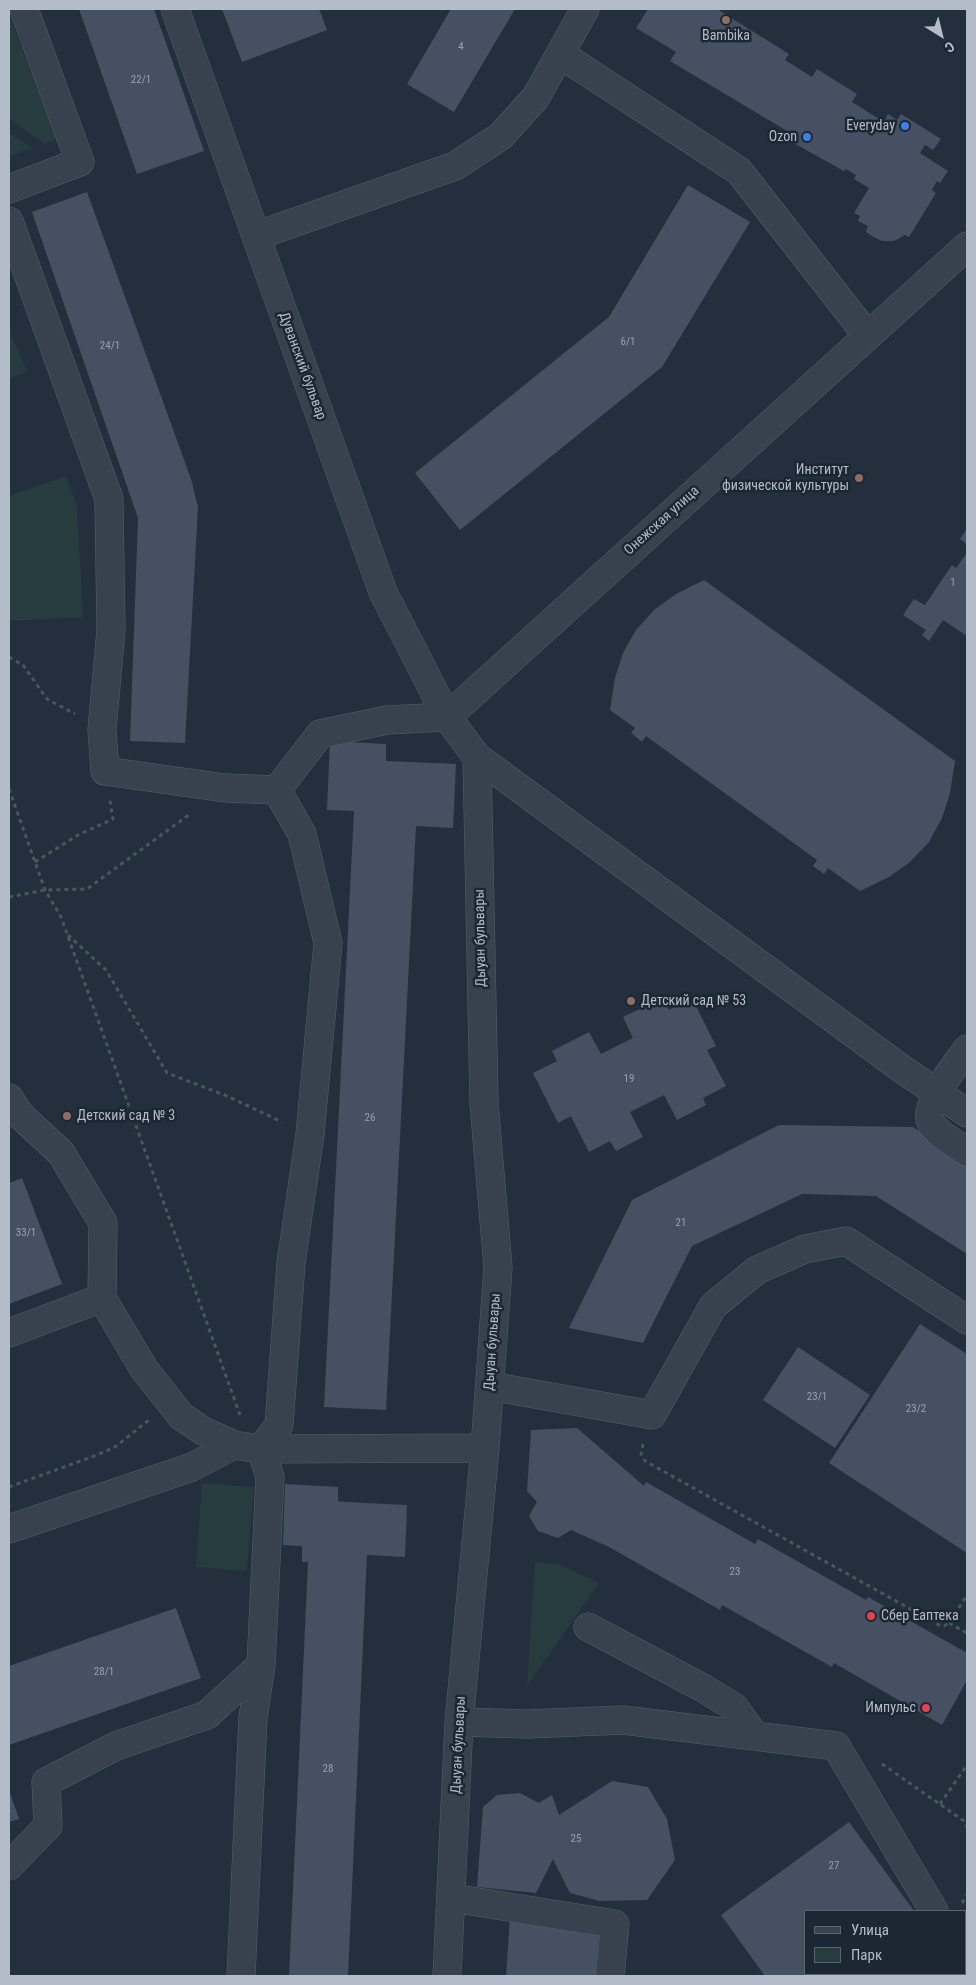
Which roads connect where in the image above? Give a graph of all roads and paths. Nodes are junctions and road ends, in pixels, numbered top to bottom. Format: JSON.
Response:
{"nodes":[{"id":1,"x":24,"y":9,"type":"edge"},
{"id":2,"x":175,"y":9,"type":"edge"},
{"id":3,"x":585,"y":9,"type":"edge"},
{"id":4,"x":560,"y":54,"type":"junction"},
{"id":5,"x":9,"y":189,"type":"edge"},
{"id":6,"x":9,"y":220,"type":"edge"},
{"id":7,"x":256,"y":236,"type":"junction"},
{"id":8,"x":967,"y":246,"type":"edge"},
{"id":9,"x":867,"y":335,"type":"junction"},
{"id":10,"x":9,"y":658,"type":"edge"},
{"id":11,"x":447,"y":717,"type":"junction"},
{"id":12,"x":102,"y":730,"type":"junction"},
{"id":13,"x":477,"y":757,"type":"junction"},
{"id":14,"x":105,"y":771,"type":"junction"},
{"id":15,"x":225,"y":788,"type":"junction"},
{"id":16,"x":9,"y":789,"type":"edge"},
{"id":17,"x":277,"y":790,"type":"junction"},
{"id":18,"x":35,"y":862,"type":"junction"},
{"id":19,"x":46,"y":890,"type":"junction"},
{"id":20,"x":9,"y":897,"type":"edge"},
{"id":21,"x":68,"y":935,"type":"junction"},
{"id":22,"x":967,"y":1049,"type":"edge"},
{"id":23,"x":937,"y":1093,"type":"junction"},
{"id":24,"x":9,"y":1098,"type":"edge"},
{"id":25,"x":967,"y":1113,"type":"edge"},
{"id":26,"x":310,"y":1134,"type":"junction"},
{"id":27,"x":967,"y":1152,"type":"edge"},
{"id":28,"x":102,"y":1298,"type":"junction"},
{"id":29,"x":967,"y":1320,"type":"edge"},
{"id":30,"x":9,"y":1333,"type":"edge"},
{"id":31,"x":490,"y":1386,"type":"junction"},
{"id":32,"x":171,"y":1402,"type":"junction"},
{"id":33,"x":652,"y":1414,"type":"junction"},
{"id":34,"x":249,"y":1448,"type":"junction"},
{"id":35,"x":485,"y":1448,"type":"junction"},
{"id":36,"x":9,"y":1487,"type":"edge"},
{"id":37,"x":9,"y":1528,"type":"edge"},
{"id":38,"x":967,"y":1595,"type":"edge"},
{"id":39,"x":949,"y":1623,"type":"junction"},
{"id":40,"x":588,"y":1627,"type":"dead end"},
{"id":41,"x":967,"y":1633,"type":"edge"},
{"id":42,"x":261,"y":1665,"type":"junction"},
{"id":43,"x":458,"y":1722,"type":"junction"},
{"id":44,"x":755,"y":1736,"type":"junction"},
{"id":45,"x":876,"y":1760,"type":"dead end"},
{"id":46,"x":967,"y":1766,"type":"edge"},
{"id":47,"x":940,"y":1804,"type":"junction"},
{"id":48,"x":967,"y":1827,"type":"edge"},
{"id":49,"x":9,"y":1866,"type":"edge"},
{"id":50,"x":452,"y":1898,"type":"junction"},
{"id":51,"x":933,"y":1910,"type":"edge"},
{"id":52,"x":241,"y":1976,"type":"edge"},
{"id":53,"x":447,"y":1976,"type":"edge"},
{"id":54,"x":610,"y":1976,"type":"edge"}],
"edges":[{"from":1,"to":5,"type":"street"},
{"from":2,"to":7,"type":"street","name":"Дуванский бульвар"},
{"from":3,"to":4,"type":"street"},
{"from":4,"to":7,"type":"street"},
{"from":4,"to":9,"type":"street"},
{"from":6,"to":12,"type":"street"},
{"from":7,"to":11,"type":"street","name":"Дуванский бульвар"},
{"from":8,"to":9,"type":"street","name":"Онежская улица"},
{"from":9,"to":11,"type":"street","name":"Онежская улица"},
{"from":10,"to":12,"type":"path"},
{"from":11,"to":13,"type":"street"},
{"from":11,"to":17,"type":"street"},
{"from":12,"to":14,"type":"street"},
{"from":13,"to":23,"type":"street"},
{"from":13,"to":31,"type":"street","name":"Дыуан бульвары"},
{"from":14,"to":15,"type":"street"},
{"from":14,"to":18,"type":"path"},
{"from":15,"to":17,"type":"street"},
{"from":15,"to":19,"type":"path"},
{"from":16,"to":18,"type":"path"},
{"from":17,"to":26,"type":"street"},
{"from":18,"to":19,"type":"path"},
{"from":19,"to":20,"type":"path"},
{"from":19,"to":21,"type":"path"},
{"from":21,"to":26,"type":"path"},
{"from":21,"to":34,"type":"path"},
{"from":22,"to":23,"type":"street"},
{"from":23,"to":25,"type":"street"},
{"from":23,"to":27,"type":"street"},
{"from":24,"to":28,"type":"street"},
{"from":26,"to":34,"type":"street"},
{"from":28,"to":30,"type":"street"},
{"from":28,"to":32,"type":"street"},
{"from":29,"to":33,"type":"street"},
{"from":31,"to":33,"type":"street"},
{"from":31,"to":35,"type":"street","name":"Дыуан бульвары"},
{"from":32,"to":34,"type":"street"},
{"from":32,"to":36,"type":"path"},
{"from":33,"to":39,"type":"path"},
{"from":34,"to":35,"type":"street"},
{"from":34,"to":37,"type":"street"},
{"from":34,"to":42,"type":"street"},
{"from":35,"to":43,"type":"street","name":"Дыуан бульвары"},
{"from":38,"to":39,"type":"path"},
{"from":39,"to":41,"type":"path"},
{"from":40,"to":44,"type":"street"},
{"from":42,"to":49,"type":"street"},
{"from":42,"to":52,"type":"street"},
{"from":43,"to":44,"type":"street"},
{"from":43,"to":50,"type":"street","name":"Дыуан бульвары"},
{"from":44,"to":51,"type":"street"},
{"from":45,"to":47,"type":"path"},
{"from":46,"to":47,"type":"path"},
{"from":47,"to":48,"type":"path"},
{"from":50,"to":53,"type":"street","name":"Дыуан бульвары"},
{"from":50,"to":54,"type":"street"}]}
